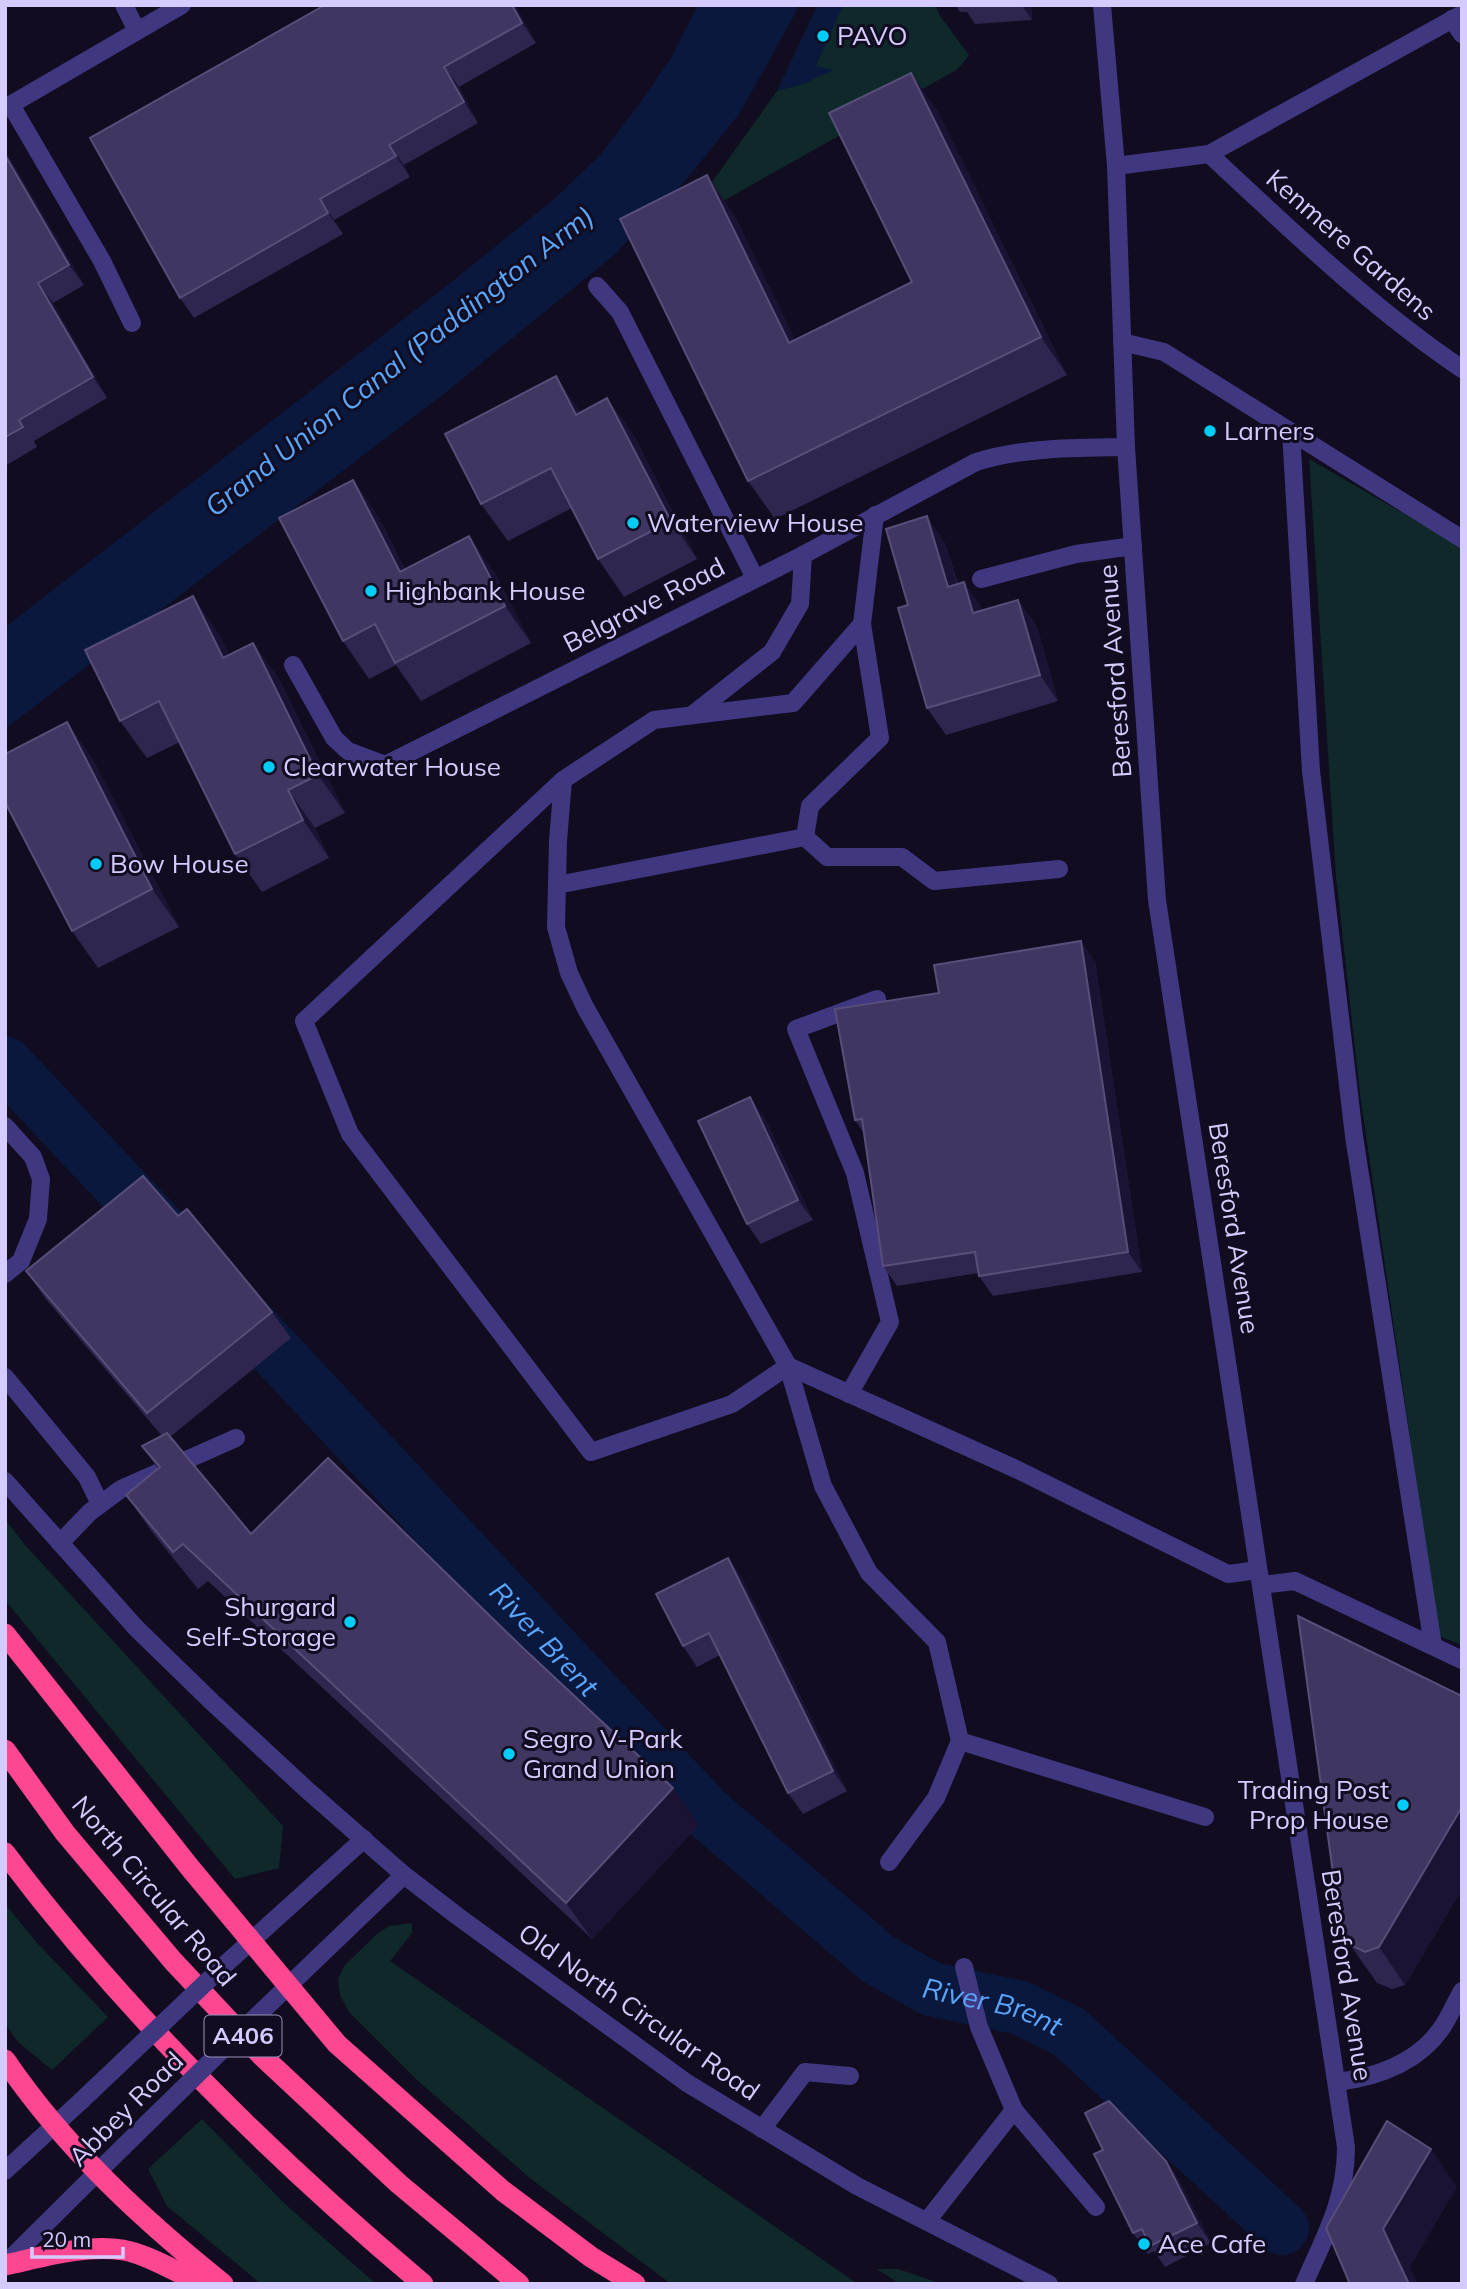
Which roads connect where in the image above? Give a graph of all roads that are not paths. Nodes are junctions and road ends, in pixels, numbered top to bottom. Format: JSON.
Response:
{"nodes":[{"id":1,"x":124,"y":5,"type":"edge"},
{"id":2,"x":182,"y":5,"type":"edge"},
{"id":3,"x":1102,"y":5,"type":"edge"},
{"id":4,"x":1459,"y":22,"type":"edge"},
{"id":5,"x":137,"y":31,"type":"junction"},
{"id":6,"x":8,"y":106,"type":"edge"},
{"id":7,"x":1209,"y":155,"type":"junction"},
{"id":8,"x":1116,"y":166,"type":"junction"},
{"id":9,"x":597,"y":286,"type":"dead end"},
{"id":10,"x":132,"y":323,"type":"dead end"},
{"id":11,"x":1122,"y":342,"type":"junction"},
{"id":12,"x":1462,"y":369,"type":"edge"},
{"id":13,"x":1291,"y":432,"type":"junction"},
{"id":14,"x":1126,"y":447,"type":"junction"},
{"id":15,"x":875,"y":515,"type":"junction"},
{"id":16,"x":1462,"y":539,"type":"edge"},
{"id":17,"x":1133,"y":546,"type":"junction"},
{"id":18,"x":803,"y":555,"type":"junction"},
{"id":19,"x":755,"y":578,"type":"junction"},
{"id":20,"x":981,"y":579,"type":"dead end"},
{"id":21,"x":862,"y":624,"type":"junction"},
{"id":22,"x":293,"y":665,"type":"dead end"},
{"id":23,"x":692,"y":715,"type":"junction"},
{"id":24,"x":563,"y":780,"type":"junction"},
{"id":25,"x":805,"y":837,"type":"junction"},
{"id":26,"x":1059,"y":869,"type":"dead end"},
{"id":27,"x":557,"y":885,"type":"junction"},
{"id":28,"x":877,"y":999,"type":"edge"},
{"id":29,"x":5,"y":1126,"type":"edge"},
{"id":30,"x":5,"y":1274,"type":"edge"},
{"id":31,"x":788,"y":1366,"type":"junction"},
{"id":32,"x":5,"y":1377,"type":"edge"},
{"id":33,"x":849,"y":1394,"type":"junction"},
{"id":34,"x":236,"y":1438,"type":"dead end"},
{"id":35,"x":5,"y":1481,"type":"edge"},
{"id":36,"x":100,"y":1504,"type":"junction"},
{"id":37,"x":60,"y":1543,"type":"junction"},
{"id":38,"x":1260,"y":1577,"type":"junction"},
{"id":39,"x":5,"y":1634,"type":"edge"},
{"id":40,"x":1433,"y":1646,"type":"junction"},
{"id":41,"x":1462,"y":1660,"type":"edge"},
{"id":42,"x":960,"y":1741,"type":"junction"},
{"id":43,"x":5,"y":1750,"type":"edge"},
{"id":44,"x":1205,"y":1817,"type":"dead end"},
{"id":45,"x":364,"y":1839,"type":"junction"},
{"id":46,"x":5,"y":1853,"type":"edge"},
{"id":47,"x":889,"y":1862,"type":"dead end"},
{"id":48,"x":404,"y":1875,"type":"junction"},
{"id":49,"x":251,"y":1941,"type":"junction"},
{"id":50,"x":964,"y":1967,"type":"dead end"},
{"id":51,"x":288,"y":1986,"type":"junction"},
{"id":52,"x":1462,"y":1991,"type":"edge"},
{"id":53,"x":5,"y":2060,"type":"edge"},
{"id":54,"x":850,"y":2076,"type":"dead end"},
{"id":55,"x":1337,"y":2082,"type":"junction"},
{"id":56,"x":1014,"y":2110,"type":"junction"},
{"id":57,"x":54,"y":2126,"type":"junction"},
{"id":58,"x":762,"y":2129,"type":"junction"},
{"id":59,"x":5,"y":2171,"type":"edge"},
{"id":60,"x":99,"y":2172,"type":"junction"},
{"id":61,"x":1096,"y":2207,"type":"dead end"},
{"id":62,"x":927,"y":2221,"type":"junction"},
{"id":63,"x":5,"y":2264,"type":"edge"},
{"id":64,"x":203,"y":2284,"type":"edge"},
{"id":65,"x":223,"y":2284,"type":"edge"},
{"id":66,"x":423,"y":2284,"type":"edge"},
{"id":67,"x":519,"y":2284,"type":"edge"},
{"id":68,"x":635,"y":2284,"type":"edge"},
{"id":69,"x":1049,"y":2284,"type":"edge"},
{"id":70,"x":1304,"y":2284,"type":"edge"}],
"edges":[{"from":1,"to":5,"type":"street"},
{"from":2,"to":5,"type":"street"},
{"from":3,"to":8,"type":"street","name":"Beresford Avenue"},
{"from":4,"to":7,"type":"street"},
{"from":5,"to":6,"type":"street"},
{"from":6,"to":10,"type":"street"},
{"from":7,"to":8,"type":"street"},
{"from":7,"to":12,"type":"street","name":"Kenmere Gardens"},
{"from":8,"to":11,"type":"street","name":"Beresford Avenue"},
{"from":9,"to":19,"type":"street"},
{"from":11,"to":13,"type":"street"},
{"from":11,"to":14,"type":"street","name":"Beresford Avenue"},
{"from":13,"to":16,"type":"street"},
{"from":13,"to":40,"type":"street"},
{"from":14,"to":15,"type":"street","name":"Belgrave Road"},
{"from":14,"to":17,"type":"street","name":"Beresford Avenue"},
{"from":15,"to":18,"type":"street","name":"Belgrave Road"},
{"from":15,"to":21,"type":"street"},
{"from":17,"to":20,"type":"street"},
{"from":17,"to":38,"type":"street","name":"Beresford Avenue"},
{"from":18,"to":19,"type":"street","name":"Belgrave Road"},
{"from":18,"to":23,"type":"street"},
{"from":19,"to":22,"type":"street","name":"Belgrave Road"},
{"from":21,"to":23,"type":"street"},
{"from":21,"to":25,"type":"street"},
{"from":23,"to":24,"type":"street"},
{"from":24,"to":27,"type":"street"},
{"from":24,"to":31,"type":"street"},
{"from":25,"to":26,"type":"street"},
{"from":25,"to":27,"type":"street"},
{"from":27,"to":31,"type":"street"},
{"from":28,"to":33,"type":"street"},
{"from":29,"to":30,"type":"street"},
{"from":31,"to":33,"type":"street"},
{"from":31,"to":42,"type":"street"},
{"from":32,"to":36,"type":"street"},
{"from":33,"to":38,"type":"street"},
{"from":34,"to":36,"type":"street"},
{"from":35,"to":37,"type":"street","name":"Old North Circular Road"},
{"from":36,"to":37,"type":"street"},
{"from":37,"to":45,"type":"street","name":"Old North Circular Road"},
{"from":38,"to":40,"type":"street"},
{"from":38,"to":55,"type":"street","name":"Beresford Avenue"},
{"from":39,"to":49,"type":"highway"},
{"from":40,"to":41,"type":"street"},
{"from":42,"to":44,"type":"street"},
{"from":42,"to":47,"type":"street"},
{"from":43,"to":67,"type":"highway","name":"North Circular Road","number":"A406"},
{"from":45,"to":48,"type":"street","name":"Old North Circular Road"},
{"from":45,"to":49,"type":"street","name":"Abbey Road"},
{"from":46,"to":66,"type":"highway","number":"A406"},
{"from":48,"to":51,"type":"street","name":"Abbey Road"},
{"from":48,"to":58,"type":"street","name":"Old North Circular Road"},
{"from":49,"to":51,"type":"highway"},
{"from":49,"to":57,"type":"street","name":"Abbey Road","bridge":true},
{"from":50,"to":56,"type":"street"},
{"from":51,"to":60,"type":"street","name":"Abbey Road","bridge":true},
{"from":51,"to":68,"type":"highway"},
{"from":52,"to":55,"type":"street"},
{"from":53,"to":57,"type":"highway"},
{"from":54,"to":58,"type":"street"},
{"from":55,"to":70,"type":"street","name":"Beresford Avenue"},
{"from":56,"to":61,"type":"street"},
{"from":56,"to":62,"type":"street"},
{"from":57,"to":59,"type":"street","name":"Abbey Road"},
{"from":57,"to":60,"type":"highway"},
{"from":58,"to":62,"type":"street","name":"Old North Circular Road"},
{"from":60,"to":63,"type":"street","name":"Abbey Road"},
{"from":60,"to":65,"type":"highway"},
{"from":62,"to":69,"type":"street","name":"Old North Circular Road"},
{"from":63,"to":64,"type":"highway"}]}
